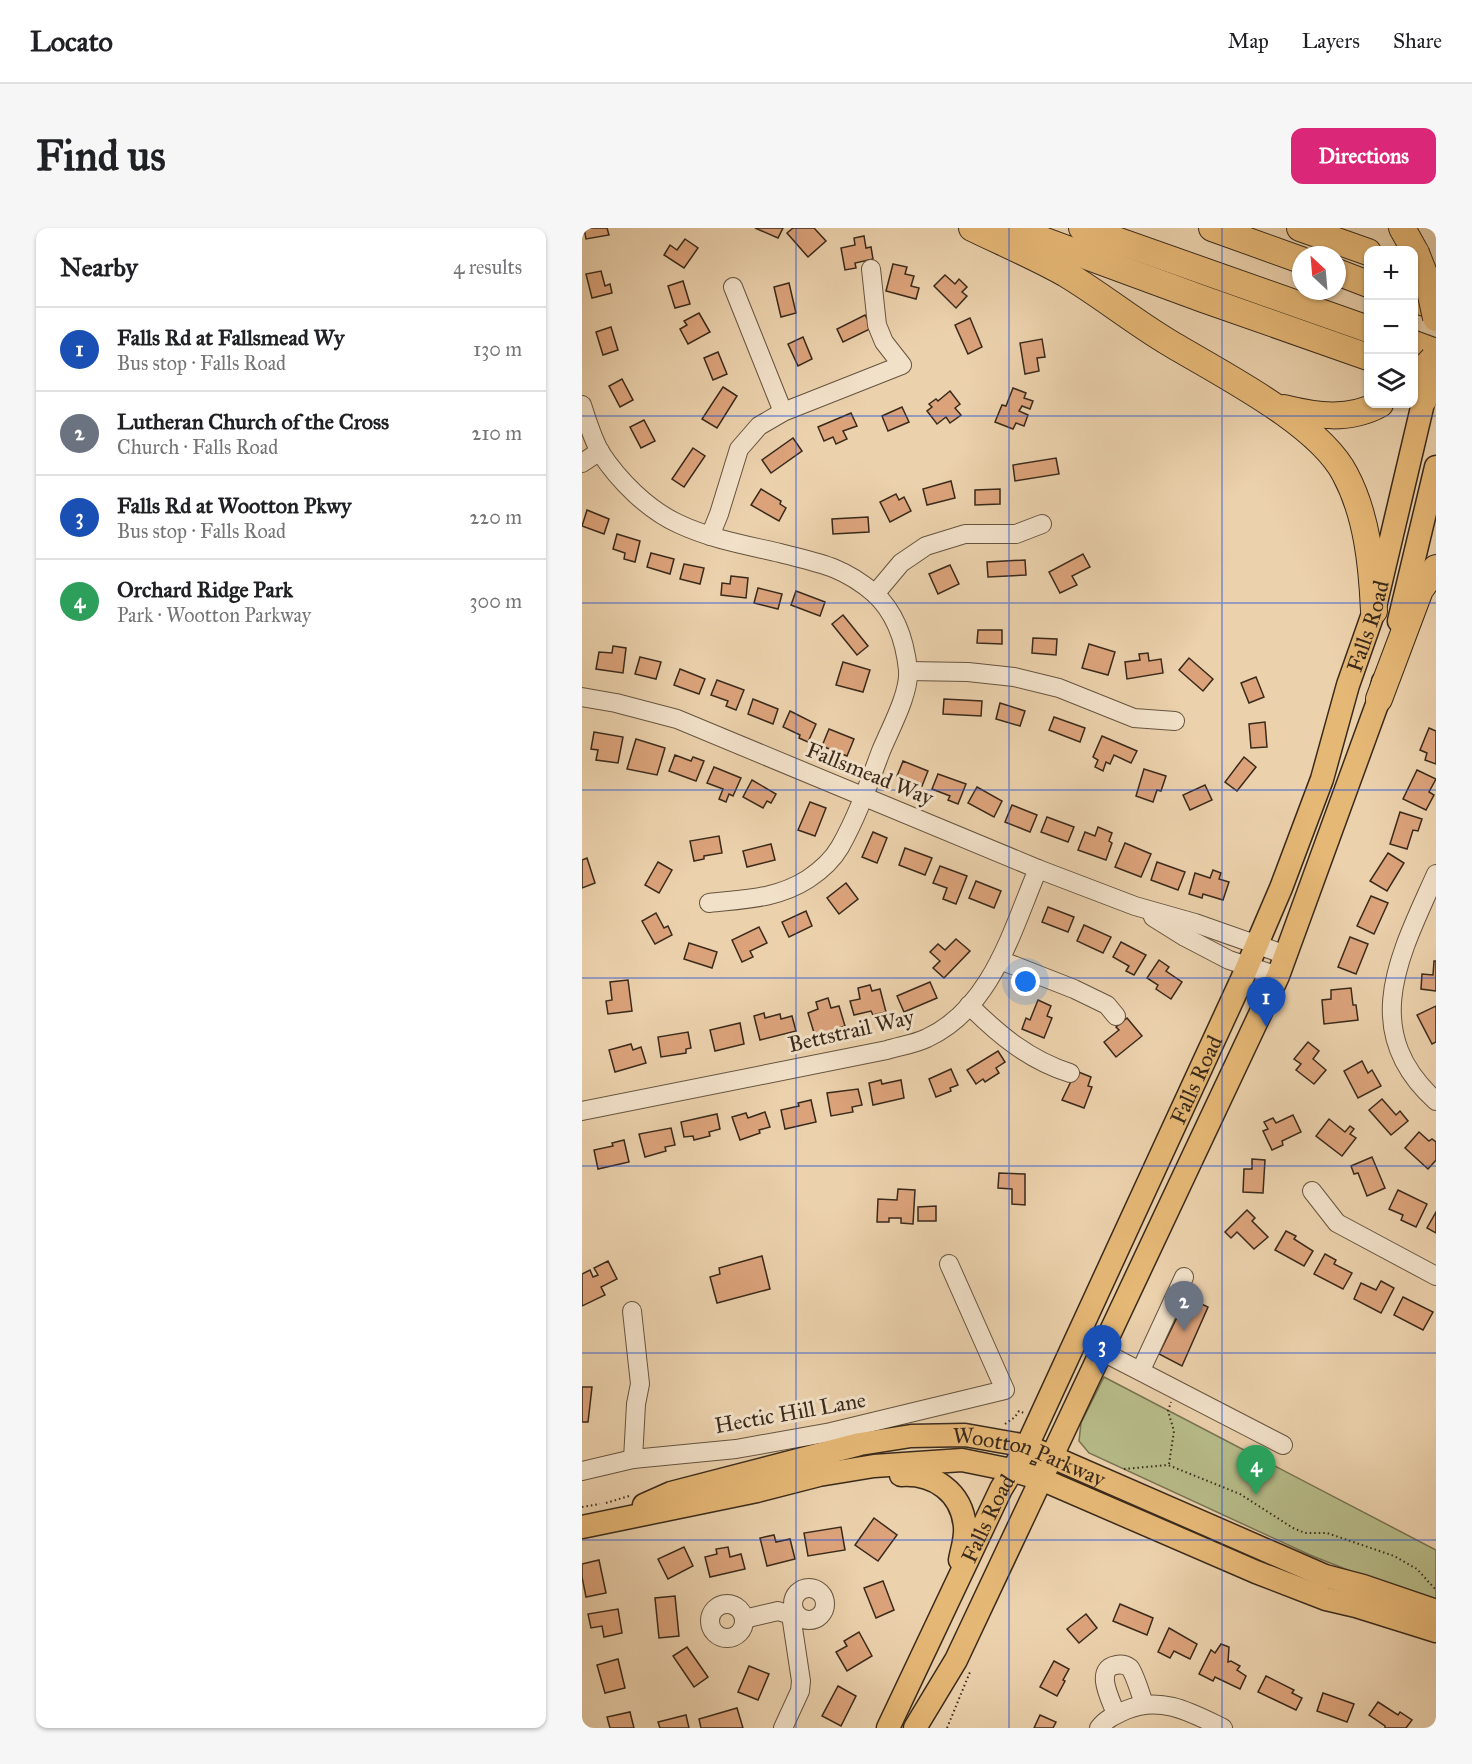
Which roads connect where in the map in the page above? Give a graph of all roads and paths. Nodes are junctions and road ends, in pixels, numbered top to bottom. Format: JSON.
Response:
{"nodes":[{"id":1,"x":972,"y":228,"type":"edge"},
{"id":2,"x":1010,"y":228,"type":"edge"},
{"id":3,"x":1082,"y":228,"type":"edge"},
{"id":4,"x":1212,"y":228,"type":"edge"},
{"id":5,"x":1300,"y":228,"type":"edge"},
{"id":6,"x":1402,"y":228,"type":"edge"},
{"id":7,"x":1409,"y":246,"type":"edge"},
{"id":8,"x":1364,"y":251,"type":"edge"},
{"id":9,"x":1292,"y":257,"type":"edge"},
{"id":10,"x":1418,"y":262,"type":"edge"},
{"id":11,"x":1418,"y":266,"type":"edge"},
{"id":12,"x":871,"y":269,"type":"dead end"},
{"id":13,"x":1346,"y":275,"type":"edge"},
{"id":14,"x":1436,"y":275,"type":"edge"},
{"id":15,"x":1364,"y":282,"type":"edge"},
{"id":16,"x":733,"y":287,"type":"dead end"},
{"id":17,"x":1418,"y":302,"type":"edge"},
{"id":18,"x":1436,"y":308,"type":"edge"},
{"id":19,"x":1436,"y":318,"type":"edge"},
{"id":20,"x":1364,"y":327,"type":"edge"},
{"id":21,"x":1418,"y":346,"type":"edge"},
{"id":22,"x":1436,"y":353,"type":"edge"},
{"id":23,"x":1364,"y":356,"type":"edge"},
{"id":24,"x":1427,"y":384,"type":"edge"},
{"id":25,"x":582,"y":405,"type":"edge"},
{"id":26,"x":1272,"y":405,"type":"junction"},
{"id":27,"x":1370,"y":408,"type":"edge"},
{"id":28,"x":783,"y":412,"type":"junction"},
{"id":29,"x":600,"y":451,"type":"junction"},
{"id":30,"x":582,"y":463,"type":"edge"},
{"id":31,"x":1436,"y":467,"type":"edge"},
{"id":32,"x":1042,"y":524,"type":"dead end"},
{"id":33,"x":710,"y":536,"type":"junction"},
{"id":34,"x":1436,"y":568,"type":"edge"},
{"id":35,"x":874,"y":594,"type":"junction"},
{"id":36,"x":1374,"y":611,"type":"junction"},
{"id":37,"x":908,"y":671,"type":"junction"},
{"id":38,"x":582,"y":697,"type":"edge"},
{"id":39,"x":1379,"y":699,"type":"junction"},
{"id":40,"x":1175,"y":721,"type":"dead end"},
{"id":41,"x":863,"y":796,"type":"junction"},
{"id":42,"x":1038,"y":869,"type":"junction"},
{"id":43,"x":1436,"y":874,"type":"edge"},
{"id":44,"x":708,"y":903,"type":"dead end"},
{"id":45,"x":1135,"y":906,"type":"junction"},
{"id":46,"x":1256,"y":944,"type":"junction"},
{"id":47,"x":1000,"y":960,"type":"junction"},
{"id":48,"x":1282,"y":965,"type":"junction"},
{"id":49,"x":1248,"y":966,"type":"junction"},
{"id":50,"x":969,"y":1005,"type":"junction"},
{"id":51,"x":1116,"y":1016,"type":"dead end"},
{"id":52,"x":1070,"y":1073,"type":"dead end"},
{"id":53,"x":1436,"y":1101,"type":"edge"},
{"id":54,"x":582,"y":1111,"type":"edge"},
{"id":55,"x":1312,"y":1191,"type":"dead end"},
{"id":56,"x":949,"y":1264,"type":"dead end"},
{"id":57,"x":1436,"y":1276,"type":"edge"},
{"id":58,"x":1184,"y":1277,"type":"dead end"},
{"id":59,"x":632,"y":1311,"type":"dead end"},
{"id":60,"x":1101,"y":1351,"type":"junction"},
{"id":61,"x":1141,"y":1370,"type":"junction"},
{"id":62,"x":1176,"y":1389,"type":"junction"},
{"id":63,"x":1283,"y":1445,"type":"dead end"},
{"id":64,"x":1027,"y":1446,"type":"junction"},
{"id":65,"x":1052,"y":1456,"type":"junction"},
{"id":66,"x":633,"y":1459,"type":"junction"},
{"id":67,"x":1168,"y":1465,"type":"dead end"},
{"id":68,"x":1011,"y":1470,"type":"junction"},
{"id":69,"x":582,"y":1471,"type":"edge"},
{"id":70,"x":1041,"y":1479,"type":"junction"},
{"id":71,"x":757,"y":1491,"type":"junction"},
{"id":72,"x":607,"y":1521,"type":"junction"},
{"id":73,"x":582,"y":1527,"type":"edge"},
{"id":74,"x":947,"y":1603,"type":"junction"},
{"id":75,"x":1436,"y":1611,"type":"edge"},
{"id":76,"x":744,"y":1618,"type":"dead end"},
{"id":77,"x":1436,"y":1631,"type":"edge"},
{"id":78,"x":970,"y":1673,"type":"dead end"},
{"id":79,"x":1144,"y":1704,"type":"junction"},
{"id":80,"x":1116,"y":1714,"type":"junction"},
{"id":81,"x":783,"y":1728,"type":"edge"},
{"id":82,"x":888,"y":1728,"type":"edge"},
{"id":83,"x":915,"y":1728,"type":"edge"},
{"id":84,"x":947,"y":1728,"type":"edge"},
{"id":85,"x":1099,"y":1728,"type":"edge"},
{"id":86,"x":1223,"y":1728,"type":"edge"}],
"edges":[{"from":1,"to":26,"type":"highway"},
{"from":2,"to":23,"type":"highway"},
{"from":3,"to":20,"type":"highway"},
{"from":4,"to":9,"type":"highway"},
{"from":5,"to":8,"type":"highway"},
{"from":6,"to":7,"type":"highway"},
{"from":10,"to":14,"type":"highway"},
{"from":11,"to":19,"type":"highway","bridge":true},
{"from":12,"to":28,"type":"street"},
{"from":13,"to":15,"type":"highway"},
{"from":16,"to":28,"type":"street"},
{"from":17,"to":18,"type":"highway"},
{"from":21,"to":22,"type":"highway"},
{"from":22,"to":24,"type":"highway","bridge":true},
{"from":24,"to":36,"type":"main road","name":"Falls Road"},
{"from":25,"to":29,"type":"street"},
{"from":26,"to":27,"type":"highway"},
{"from":26,"to":36,"type":"highway"},
{"from":28,"to":33,"type":"street"},
{"from":29,"to":30,"type":"street"},
{"from":29,"to":33,"type":"street"},
{"from":31,"to":39,"type":"main road","name":"Falls Road"},
{"from":32,"to":35,"type":"street"},
{"from":33,"to":35,"type":"street"},
{"from":34,"to":39,"type":"highway"},
{"from":35,"to":37,"type":"street"},
{"from":36,"to":46,"type":"main road","name":"Falls Road"},
{"from":37,"to":40,"type":"street"},
{"from":37,"to":41,"type":"street"},
{"from":38,"to":41,"type":"street","name":"Fallsmead Way"},
{"from":39,"to":48,"type":"main road","name":"Falls Road"},
{"from":41,"to":42,"type":"street","name":"Fallsmead Way"},
{"from":41,"to":44,"type":"street"},
{"from":42,"to":45,"type":"street","name":"Fallsmead Way"},
{"from":42,"to":47,"type":"street","name":"Bettstrail Way"},
{"from":43,"to":53,"type":"street"},
{"from":45,"to":46,"type":"street","name":"Fallsmead Way"},
{"from":45,"to":49,"type":"street","name":"Fallsmead Way"},
{"from":46,"to":48,"type":"street","name":"Fallsmead Way"},
{"from":46,"to":49,"type":"main road","name":"Falls Road"},
{"from":47,"to":50,"type":"street","name":"Bettstrail Way"},
{"from":47,"to":51,"type":"street"},
{"from":48,"to":49,"type":"street","name":"Fallsmead Way"},
{"from":48,"to":60,"type":"main road","name":"Falls Road"},
{"from":49,"to":64,"type":"main road","name":"Falls Road"},
{"from":50,"to":52,"type":"street"},
{"from":50,"to":54,"type":"street","name":"Bettstrail Way"},
{"from":55,"to":57,"type":"street"},
{"from":56,"to":66,"type":"street","name":"Hectic Hill Lane"},
{"from":58,"to":61,"type":"street"},
{"from":59,"to":66,"type":"street"},
{"from":60,"to":61,"type":"street"},
{"from":60,"to":65,"type":"main road","name":"Falls Road"},
{"from":61,"to":62,"type":"street"},
{"from":62,"to":63,"type":"street"},
{"from":62,"to":67,"type":"path"},
{"from":64,"to":65,"type":"main road","name":"Wootton Parkway"},
{"from":64,"to":68,"type":"main road","name":"Falls Road"},
{"from":64,"to":72,"type":"main road","name":"Wootton Parkway"},
{"from":65,"to":70,"type":"main road","name":"Falls Road"},
{"from":65,"to":75,"type":"main road","name":"Wootton Parkway"},
{"from":66,"to":69,"type":"street","name":"Hectic Hill Lane"},
{"from":68,"to":70,"type":"main road","name":"Wootton Parkway"},
{"from":68,"to":71,"type":"main road","name":"Wootton Parkway"},
{"from":68,"to":74,"type":"main road","name":"Falls Road"},
{"from":70,"to":77,"type":"main road","name":"Wootton Parkway"},
{"from":70,"to":83,"type":"main road","name":"Falls Road"},
{"from":71,"to":72,"type":"main road","name":"Wootton Parkway"},
{"from":71,"to":74,"type":"main road"},
{"from":72,"to":73,"type":"main road","name":"Wootton Parkway"},
{"from":74,"to":82,"type":"main road","name":"Falls Road"},
{"from":76,"to":81,"type":"street"},
{"from":78,"to":84,"type":"path"},
{"from":79,"to":80,"type":"street"},
{"from":79,"to":80,"type":"street"},
{"from":79,"to":86,"type":"street"},
{"from":80,"to":85,"type":"street"}]}
